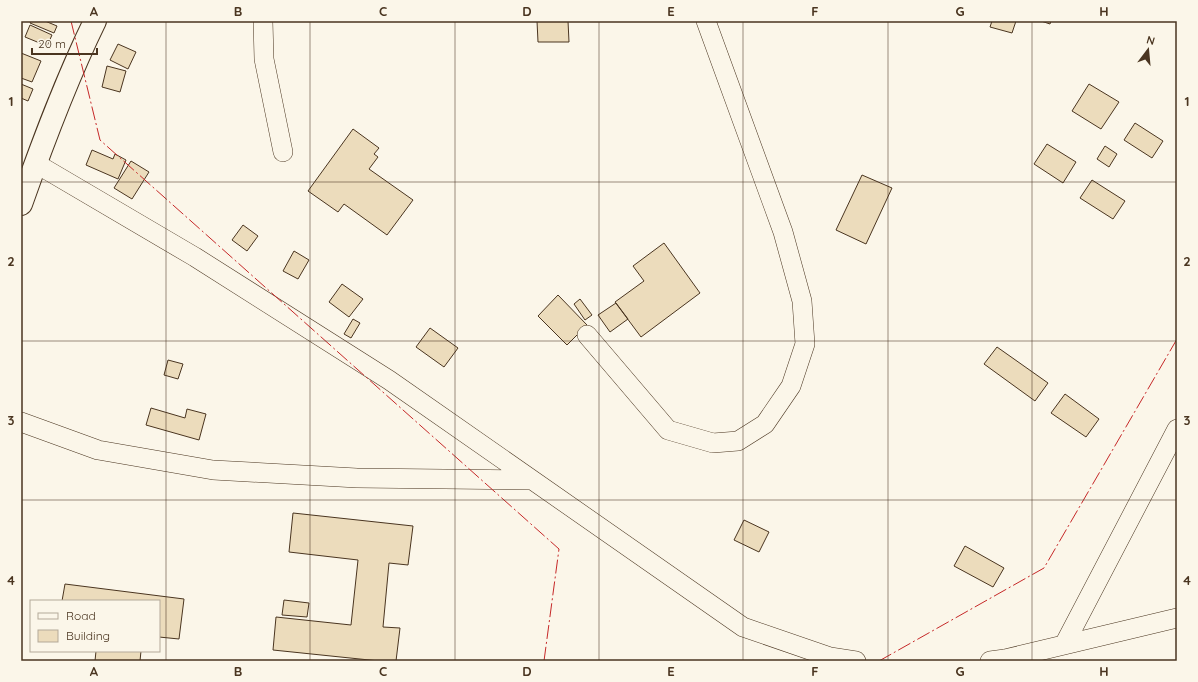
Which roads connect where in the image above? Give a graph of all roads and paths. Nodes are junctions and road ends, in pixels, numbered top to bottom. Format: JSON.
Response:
{"nodes":[{"id":1,"x":95,"y":21,"type":"edge"},
{"id":2,"x":263,"y":21,"type":"edge"},
{"id":3,"x":706,"y":21,"type":"edge"},
{"id":4,"x":283,"y":152,"type":"dead end"},
{"id":5,"x":35,"y":163,"type":"junction"},
{"id":6,"x":21,"y":204,"type":"edge"},
{"id":7,"x":587,"y":335,"type":"dead end"},
{"id":8,"x":21,"y":422,"type":"edge"},
{"id":9,"x":1177,"y":429,"type":"edge"},
{"id":10,"x":532,"y":480,"type":"junction"},
{"id":11,"x":1177,"y":618,"type":"edge"},
{"id":12,"x":1064,"y":645,"type":"junction"},
{"id":13,"x":801,"y":654,"type":"edge"},
{"id":14,"x":856,"y":661,"type":"edge"},
{"id":15,"x":990,"y":661,"type":"edge"}],
"edges":[{"from":1,"to":5,"type":"highway"},
{"from":2,"to":4,"type":"street"},
{"from":3,"to":7,"type":"street"},
{"from":5,"to":6,"type":"highway"},
{"from":5,"to":10,"type":"street"},
{"from":8,"to":10,"type":"street"},
{"from":9,"to":12,"type":"street"},
{"from":10,"to":13,"type":"street"},
{"from":11,"to":12,"type":"street"},
{"from":12,"to":15,"type":"street"},
{"from":13,"to":14,"type":"street"}]}
